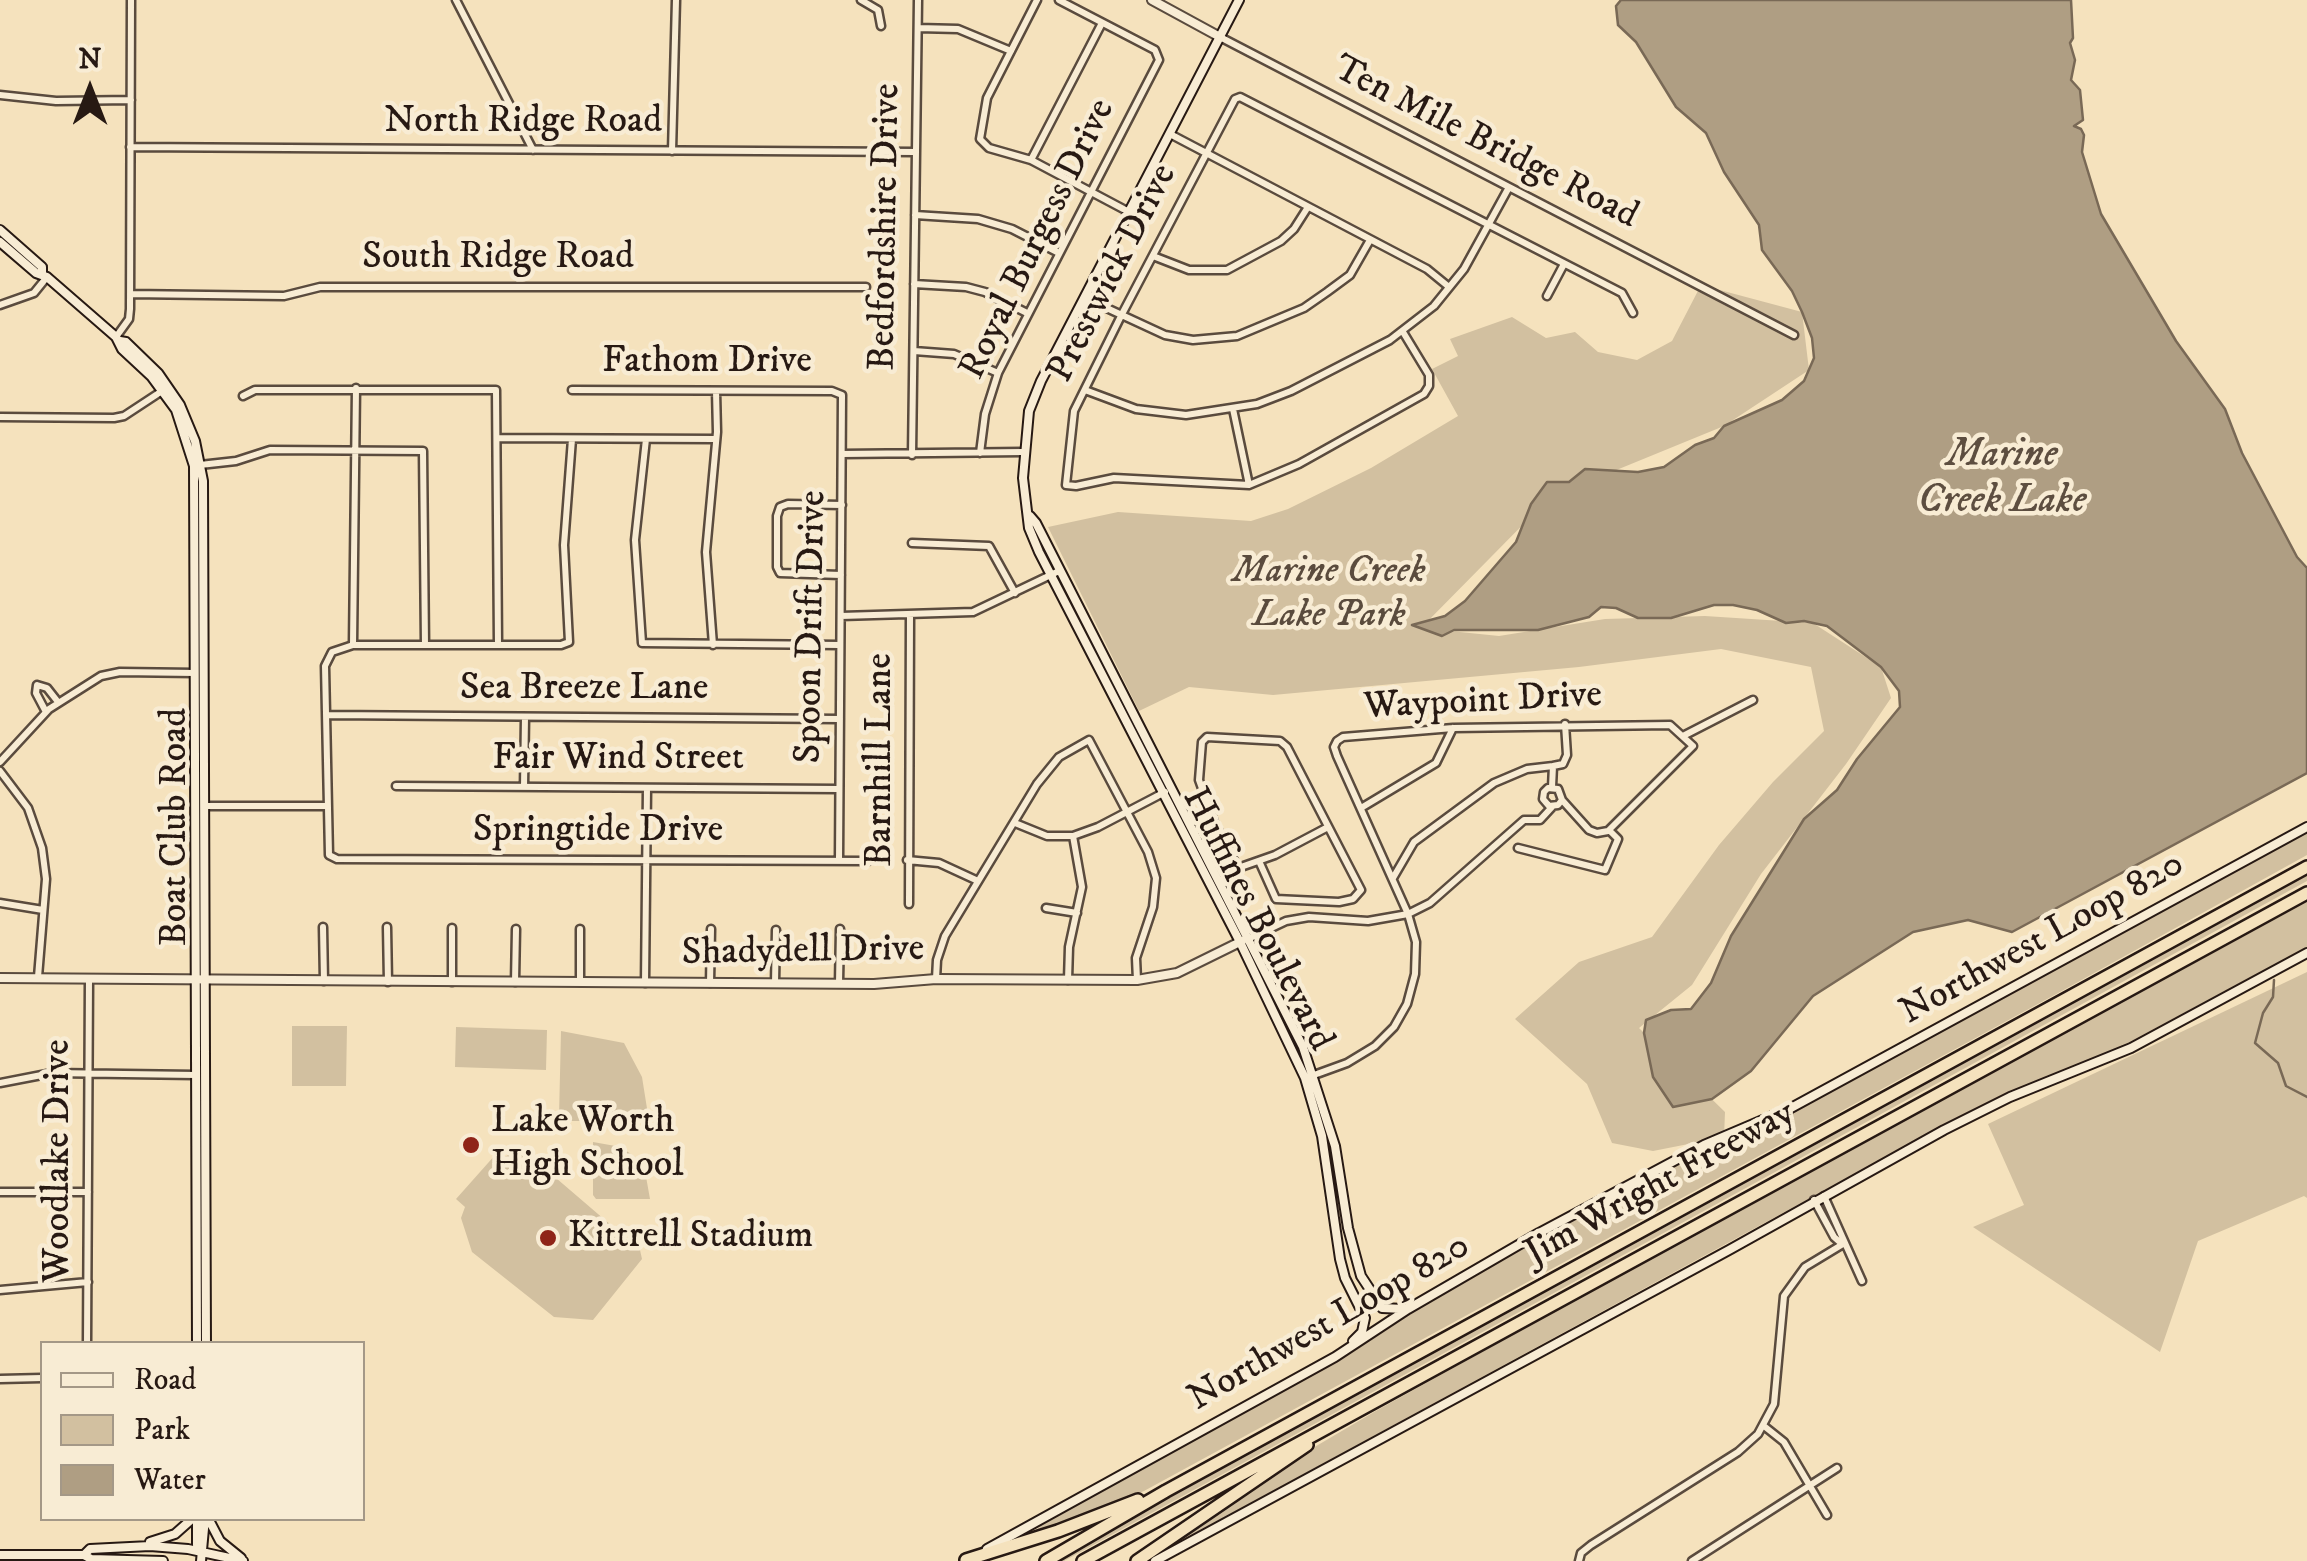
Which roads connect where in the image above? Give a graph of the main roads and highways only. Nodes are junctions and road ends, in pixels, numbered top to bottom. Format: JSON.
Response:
{"nodes":[{"id":1,"x":1152,"y":0,"type":"edge"},
{"id":2,"x":1238,"y":1,"type":"edge"},
{"id":3,"x":1220,"y":37,"type":"junction"},
{"id":4,"x":0,"y":230,"type":"edge"},
{"id":5,"x":0,"y":242,"type":"edge"},
{"id":6,"x":45,"y":274,"type":"junction"},
{"id":7,"x":118,"y":339,"type":"junction"},
{"id":8,"x":197,"y":465,"type":"junction"},
{"id":9,"x":200,"y":673,"type":"junction"},
{"id":10,"x":196,"y":777,"type":"junction"},
{"id":11,"x":2307,"y":827,"type":"edge"},
{"id":12,"x":2307,"y":867,"type":"edge"},
{"id":13,"x":205,"y":868,"type":"junction"},
{"id":14,"x":2307,"y":896,"type":"edge"},
{"id":15,"x":1244,"y":941,"type":"junction"},
{"id":16,"x":2307,"y":953,"type":"edge"},
{"id":17,"x":0,"y":978,"type":"edge"},
{"id":18,"x":201,"y":981,"type":"junction"},
{"id":19,"x":1309,"y":1076,"type":"junction"},
{"id":20,"x":1348,"y":1228,"type":"junction"},
{"id":21,"x":1335,"y":1230,"type":"junction"},
{"id":22,"x":1408,"y":1309,"type":"junction"},
{"id":23,"x":197,"y":1341,"type":"edge"},
{"id":24,"x":206,"y":1341,"type":"edge"},
{"id":25,"x":1335,"y":1357,"type":"junction"},
{"id":26,"x":1366,"y":1406,"type":"junction"},
{"id":27,"x":1166,"y":1490,"type":"junction"},
{"id":28,"x":191,"y":1521,"type":"edge"},
{"id":29,"x":195,"y":1521,"type":"edge"},
{"id":30,"x":207,"y":1521,"type":"edge"},
{"id":31,"x":209,"y":1521,"type":"edge"},
{"id":32,"x":118,"y":1546,"type":"junction"},
{"id":33,"x":84,"y":1555,"type":"junction"},
{"id":34,"x":0,"y":1556,"type":"edge"},
{"id":35,"x":201,"y":1556,"type":"edge"},
{"id":36,"x":965,"y":1560,"type":"edge"},
{"id":37,"x":163,"y":1561,"type":"edge"},
{"id":38,"x":244,"y":1561,"type":"edge"},
{"id":39,"x":1046,"y":1561,"type":"edge"},
{"id":40,"x":1083,"y":1561,"type":"edge"},
{"id":41,"x":1136,"y":1561,"type":"edge"},
{"id":42,"x":1155,"y":1561,"type":"edge"}],
"edges":[{"from":1,"to":3,"type":"main road","name":"Ten Mile Bridge Road"},
{"from":2,"to":3,"type":"main road","name":"Huffines Boulevard"},
{"from":3,"to":15,"type":"main road","name":"Huffines Boulevard"},
{"from":4,"to":6,"type":"main road","name":"Boat Club Road"},
{"from":5,"to":6,"type":"main road","name":"Boat Club Road"},
{"from":6,"to":7,"type":"main road","name":"Boat Club Road"},
{"from":7,"to":8,"type":"main road","name":"Boat Club Road"},
{"from":7,"to":8,"type":"main road","name":"Boat Club Road"},
{"from":8,"to":9,"type":"main road","name":"Boat Club Road"},
{"from":9,"to":10,"type":"main road","name":"Boat Club Road"},
{"from":9,"to":13,"type":"main road","name":"Boat Club Road"},
{"from":10,"to":13,"type":"main road"},
{"from":10,"to":18,"type":"main road","name":"Boat Club Road"},
{"from":11,"to":22,"type":"main road","name":"Northwest Loop 820"},
{"from":12,"to":27,"type":"highway","name":"Jim Wright Freeway"},
{"from":13,"to":18,"type":"main road","name":"Boat Club Road"},
{"from":14,"to":26,"type":"highway","name":"Jim Wright Freeway"},
{"from":15,"to":18,"type":"main road","name":"Shadydell Drive"},
{"from":15,"to":19,"type":"main road","name":"Huffines Boulevard"},
{"from":16,"to":42,"type":"main road"},
{"from":17,"to":18,"type":"main road","name":"Shadydell Drive"},
{"from":18,"to":23,"type":"main road","name":"Boat Club Road"},
{"from":18,"to":24,"type":"main road","name":"Boat Club Road"},
{"from":19,"to":20,"type":"main road","name":"Huffines Boulevard"},
{"from":19,"to":21,"type":"main road","name":"Huffines Boulevard"},
{"from":20,"to":21,"type":"main road"},
{"from":20,"to":22,"type":"main road","name":"Huffines Boulevard"},
{"from":21,"to":25,"type":"main road","name":"Huffines Boulevard"},
{"from":22,"to":25,"type":"main road","name":"Northwest Loop 820"},
{"from":25,"to":36,"type":"main road","name":"Northwest Loop 820"},
{"from":26,"to":40,"type":"highway","name":"Jim Wright Freeway"},
{"from":26,"to":41,"type":"highway"},
{"from":27,"to":36,"type":"highway"},
{"from":27,"to":39,"type":"highway","name":"Jim Wright Freeway"},
{"from":28,"to":32,"type":"main road"},
{"from":29,"to":35,"type":"main road"},
{"from":30,"to":35,"type":"main road"},
{"from":31,"to":38,"type":"main road"},
{"from":32,"to":33,"type":"main road"},
{"from":32,"to":35,"type":"main road"},
{"from":33,"to":34,"type":"main road"},
{"from":33,"to":37,"type":"main road"},
{"from":35,"to":38,"type":"main road"}]}
